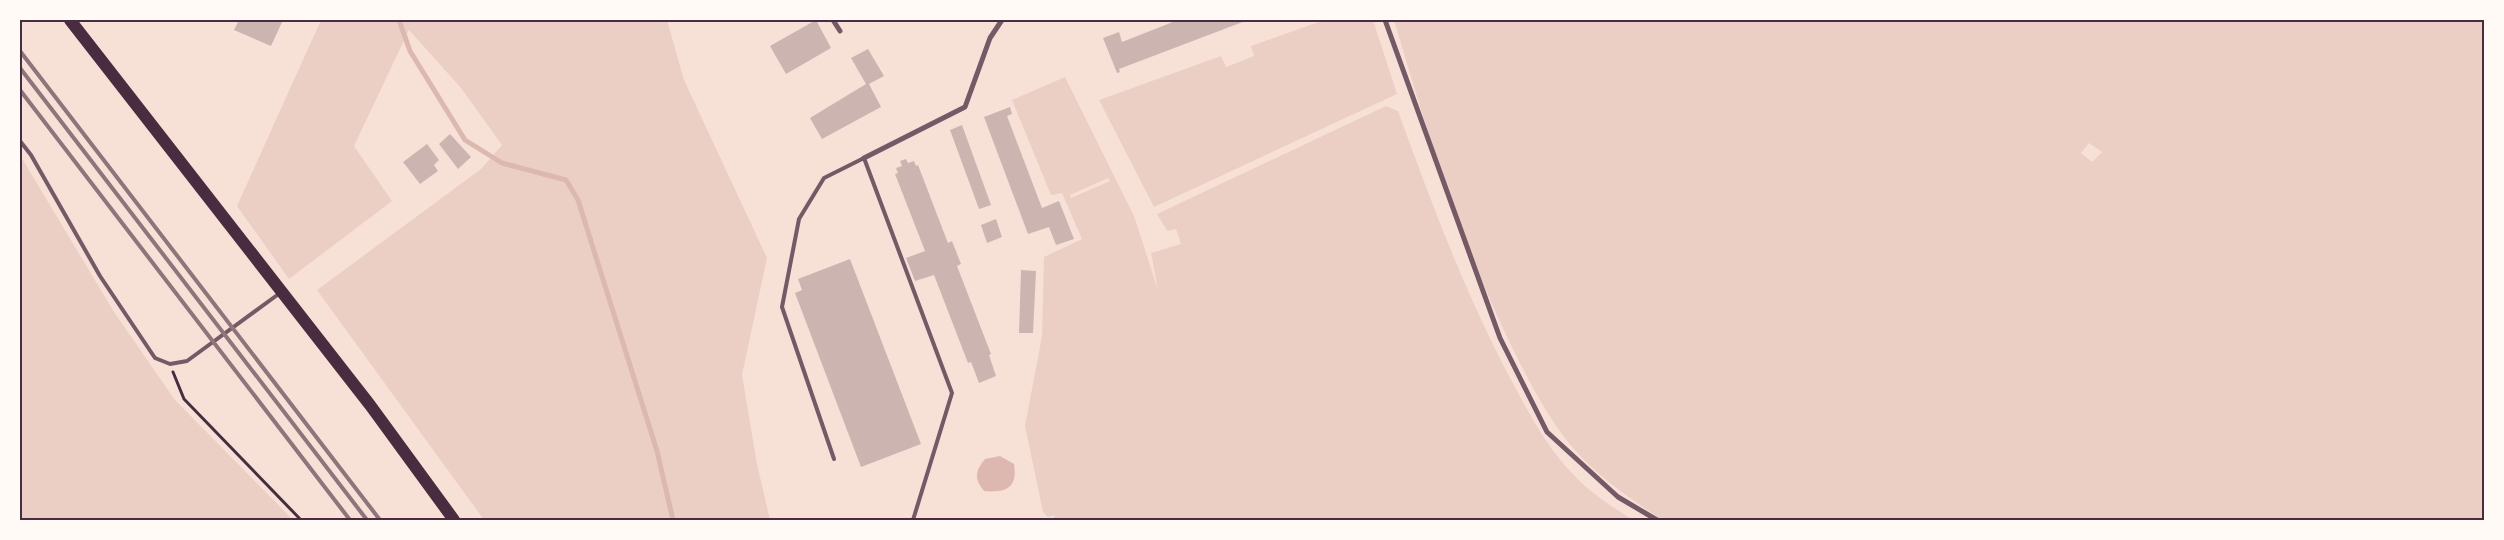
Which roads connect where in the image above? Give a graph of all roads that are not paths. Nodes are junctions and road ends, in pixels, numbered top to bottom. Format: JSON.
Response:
{"nodes":[{"id":1,"x":70,"y":20,"type":"edge"},
{"id":2,"x":833,"y":20,"type":"edge"},
{"id":3,"x":1002,"y":20,"type":"edge"},
{"id":4,"x":1385,"y":20,"type":"edge"},
{"id":5,"x":840,"y":30,"type":"dead end"},
{"id":6,"x":20,"y":140,"type":"edge"},
{"id":7,"x":864,"y":158,"type":"junction"},
{"id":8,"x":282,"y":292,"type":"junction"},
{"id":9,"x":834,"y":459,"type":"dead end"},
{"id":10,"x":454,"y":520,"type":"edge"},
{"id":11,"x":913,"y":520,"type":"edge"},
{"id":12,"x":1658,"y":520,"type":"edge"}],
"edges":[{"from":1,"to":8,"type":"main road"},
{"from":2,"to":5,"type":"street"},
{"from":3,"to":7,"type":"street"},
{"from":4,"to":12,"type":"street"},
{"from":6,"to":8,"type":"lane"},
{"from":7,"to":9,"type":"lane"},
{"from":7,"to":11,"type":"lane"},
{"from":8,"to":10,"type":"main road"}]}
